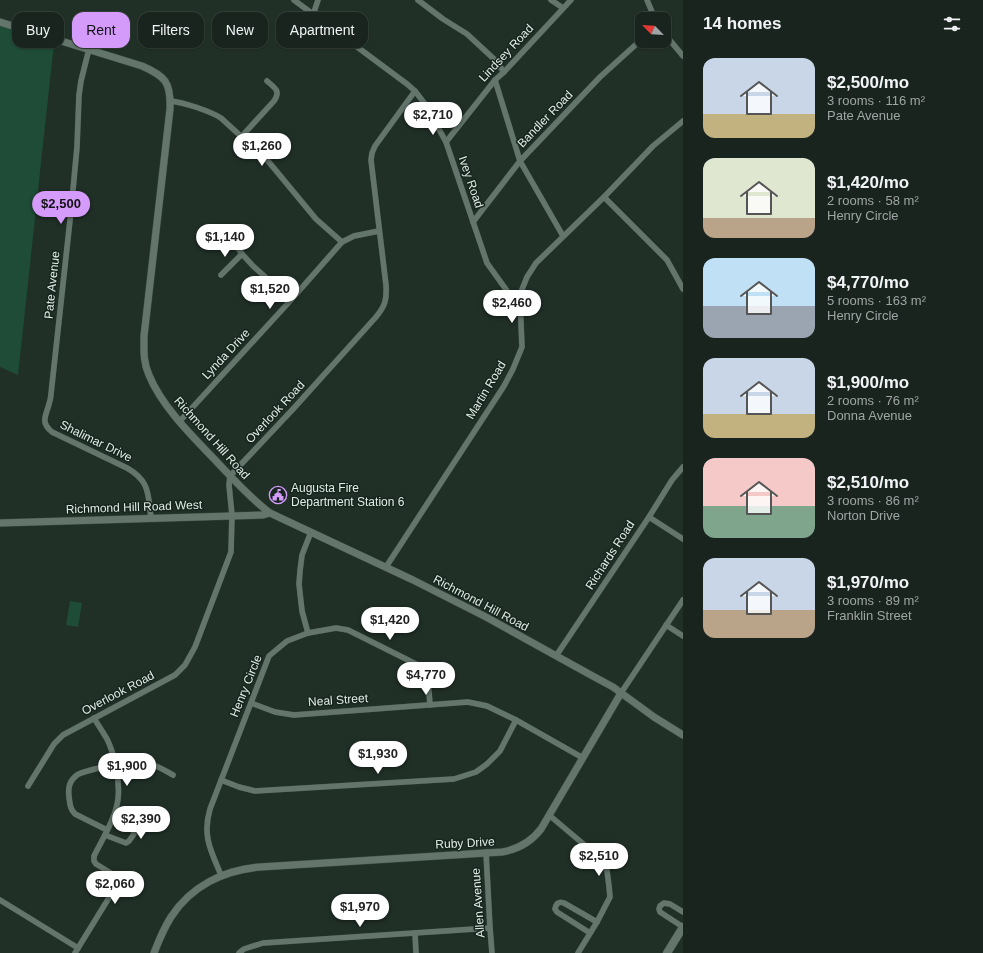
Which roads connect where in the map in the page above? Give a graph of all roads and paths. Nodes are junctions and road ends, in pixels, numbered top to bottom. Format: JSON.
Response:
{"nodes":[{"id":1,"x":294,"y":0,"type":"edge"},
{"id":2,"x":318,"y":0,"type":"edge"},
{"id":3,"x":418,"y":0,"type":"edge"},
{"id":4,"x":551,"y":0,"type":"edge"},
{"id":5,"x":571,"y":0,"type":"edge"},
{"id":6,"x":647,"y":0,"type":"edge"},
{"id":7,"x":563,"y":8,"type":"junction"},
{"id":8,"x":310,"y":12,"type":"edge"},
{"id":9,"x":314,"y":12,"type":"edge"},
{"id":10,"x":652,"y":12,"type":"edge"},
{"id":11,"x":0,"y":22,"type":"edge"},
{"id":12,"x":671,"y":40,"type":"edge"},
{"id":13,"x":635,"y":45,"type":"edge"},
{"id":14,"x":358,"y":48,"type":"edge"},
{"id":15,"x":89,"y":49,"type":"junction"},
{"id":16,"x":682,"y":52,"type":"edge"},
{"id":17,"x":504,"y":72,"type":"junction"},
{"id":18,"x":495,"y":80,"type":"junction"},
{"id":19,"x":268,"y":81,"type":"dead end"},
{"id":20,"x":415,"y":91,"type":"junction"},
{"id":21,"x":170,"y":101,"type":"junction"},
{"id":22,"x":683,"y":121,"type":"edge"},
{"id":23,"x":242,"y":136,"type":"junction"},
{"id":24,"x":446,"y":142,"type":"junction"},
{"id":25,"x":520,"y":161,"type":"junction"},
{"id":26,"x":604,"y":198,"type":"junction"},
{"id":27,"x":473,"y":222,"type":"junction"},
{"id":28,"x":379,"y":231,"type":"junction"},
{"id":29,"x":229,"y":235,"type":"dead end"},
{"id":30,"x":563,"y":236,"type":"junction"},
{"id":31,"x":342,"y":242,"type":"junction"},
{"id":32,"x":242,"y":254,"type":"junction"},
{"id":33,"x":221,"y":275,"type":"dead end"},
{"id":34,"x":683,"y":289,"type":"edge"},
{"id":35,"x":291,"y":300,"type":"junction"},
{"id":36,"x":520,"y":309,"type":"junction"},
{"id":37,"x":49,"y":404,"type":"joint"},
{"id":38,"x":180,"y":421,"type":"junction"},
{"id":39,"x":683,"y":467,"type":"edge"},
{"id":40,"x":230,"y":476,"type":"junction"},
{"id":41,"x":270,"y":513,"type":"junction"},
{"id":42,"x":232,"y":515,"type":"junction"},
{"id":43,"x":649,"y":516,"type":"junction"},
{"id":44,"x":151,"y":518,"type":"junction"},
{"id":45,"x":0,"y":523,"type":"edge"},
{"id":46,"x":311,"y":532,"type":"junction"},
{"id":47,"x":683,"y":539,"type":"edge"},
{"id":48,"x":386,"y":567,"type":"junction"},
{"id":49,"x":683,"y":600,"type":"edge"},
{"id":50,"x":666,"y":625,"type":"junction"},
{"id":51,"x":308,"y":633,"type":"junction"},
{"id":52,"x":683,"y":636,"type":"edge"},
{"id":53,"x":556,"y":656,"type":"junction"},
{"id":54,"x":621,"y":693,"type":"junction"},
{"id":55,"x":250,"y":703,"type":"junction"},
{"id":56,"x":430,"y":704,"type":"junction"},
{"id":57,"x":94,"y":718,"type":"junction"},
{"id":58,"x":516,"y":720,"type":"junction"},
{"id":59,"x":683,"y":735,"type":"edge"},
{"id":60,"x":583,"y":758,"type":"junction"},
{"id":61,"x":115,"y":765,"type":"junction"},
{"id":62,"x":174,"y":774,"type":"dead end"},
{"id":63,"x":221,"y":780,"type":"junction"},
{"id":64,"x":28,"y":786,"type":"dead end"},
{"id":65,"x":549,"y":815,"type":"junction"},
{"id":66,"x":113,"y":817,"type":"junction"},
{"id":67,"x":106,"y":832,"type":"junction"},
{"id":68,"x":486,"y":852,"type":"junction"},
{"id":69,"x":221,"y":875,"type":"junction"},
{"id":70,"x":0,"y":900,"type":"edge"},
{"id":71,"x":683,"y":912,"type":"edge"},
{"id":72,"x":597,"y":922,"type":"junction"},
{"id":73,"x":683,"y":927,"type":"edge"},
{"id":74,"x":490,"y":928,"type":"junction"},
{"id":75,"x":414,"y":933,"type":"junction"},
{"id":76,"x":590,"y":933,"type":"junction"},
{"id":77,"x":76,"y":950,"type":"edge"},
{"id":78,"x":154,"y":953,"type":"edge"},
{"id":79,"x":239,"y":953,"type":"edge"},
{"id":80,"x":416,"y":953,"type":"edge"},
{"id":81,"x":492,"y":953,"type":"edge"},
{"id":82,"x":578,"y":953,"type":"edge"},
{"id":83,"x":667,"y":953,"type":"edge"}],
"edges":[{"from":1,"to":8,"type":"street","name":"Ivey Road"},
{"from":2,"to":9,"type":"street"},
{"from":3,"to":17,"type":"street"},
{"from":4,"to":7,"type":"street"},
{"from":5,"to":7,"type":"street","name":"Lindsey Road"},
{"from":6,"to":10,"type":"street"},
{"from":7,"to":17,"type":"street","name":"Lindsey Road"},
{"from":11,"to":15,"type":"street","name":"Richmond Hill Road"},
{"from":12,"to":16,"type":"street"},
{"from":13,"to":25,"type":"street","name":"Bandler Road"},
{"from":14,"to":20,"type":"street","name":"Ivey Road"},
{"from":15,"to":21,"type":"street","name":"Richmond Hill Road"},
{"from":15,"to":37,"type":"street","name":"Pate Avenue"},
{"from":17,"to":18,"type":"street","name":"Lindsey Road"},
{"from":18,"to":24,"type":"street","name":"Lindsey Road"},
{"from":18,"to":25,"type":"street"},
{"from":19,"to":23,"type":"street"},
{"from":20,"to":24,"type":"street","name":"Ivey Road"},
{"from":20,"to":28,"type":"street","name":"Overlook Road"},
{"from":21,"to":23,"type":"street"},
{"from":21,"to":38,"type":"street","name":"Richmond Hill Road"},
{"from":22,"to":26,"type":"street","name":"Martin Road"},
{"from":23,"to":31,"type":"street"},
{"from":24,"to":27,"type":"street","name":"Ivey Road"},
{"from":25,"to":27,"type":"street","name":"Bandler Road"},
{"from":25,"to":30,"type":"street"},
{"from":26,"to":30,"type":"street","name":"Martin Road"},
{"from":26,"to":34,"type":"street"},
{"from":27,"to":36,"type":"street","name":"Ivey Road"},
{"from":28,"to":31,"type":"street","name":"Lynda Drive"},
{"from":28,"to":40,"type":"street","name":"Overlook Road"},
{"from":29,"to":32,"type":"street"},
{"from":30,"to":36,"type":"street","name":"Martin Road"},
{"from":31,"to":35,"type":"street","name":"Lynda Drive"},
{"from":32,"to":33,"type":"street"},
{"from":32,"to":35,"type":"street"},
{"from":35,"to":38,"type":"street","name":"Lynda Drive"},
{"from":36,"to":48,"type":"street","name":"Martin Road"},
{"from":37,"to":44,"type":"street","name":"Shalimar Drive"},
{"from":38,"to":40,"type":"street","name":"Richmond Hill Road"},
{"from":39,"to":43,"type":"street","name":"Richards Road"},
{"from":40,"to":41,"type":"street","name":"Richmond Hill Road"},
{"from":40,"to":42,"type":"street","name":"Overlook Road"},
{"from":41,"to":42,"type":"street","name":"Richmond Hill Road West"},
{"from":41,"to":46,"type":"street","name":"Richmond Hill Road"},
{"from":42,"to":44,"type":"street","name":"Richmond Hill Road West"},
{"from":42,"to":57,"type":"street","name":"Overlook Road"},
{"from":43,"to":47,"type":"street"},
{"from":43,"to":53,"type":"street","name":"Richards Road"},
{"from":44,"to":45,"type":"street","name":"Richmond Hill Road West"},
{"from":46,"to":48,"type":"street","name":"Richmond Hill Road"},
{"from":46,"to":51,"type":"street"},
{"from":48,"to":53,"type":"street","name":"Richmond Hill Road"},
{"from":49,"to":50,"type":"street","name":"Ruby Drive"},
{"from":50,"to":52,"type":"street"},
{"from":50,"to":54,"type":"street","name":"Ruby Drive"},
{"from":51,"to":55,"type":"street","name":"Henry Circle"},
{"from":51,"to":56,"type":"street","name":"Henry Circle"},
{"from":53,"to":54,"type":"street","name":"Richmond Hill Road"},
{"from":54,"to":59,"type":"street","name":"Richmond Hill Road"},
{"from":54,"to":60,"type":"street","name":"Ruby Drive"},
{"from":55,"to":56,"type":"street","name":"Neal Street"},
{"from":55,"to":63,"type":"street","name":"Henry Circle"},
{"from":56,"to":58,"type":"street","name":"Neal Street"},
{"from":57,"to":61,"type":"street"},
{"from":57,"to":64,"type":"street","name":"Overlook Road"},
{"from":58,"to":60,"type":"street","name":"Neal Street"},
{"from":58,"to":63,"type":"street"},
{"from":60,"to":65,"type":"street","name":"Ruby Drive"},
{"from":61,"to":62,"type":"street"},
{"from":61,"to":66,"type":"street"},
{"from":61,"to":67,"type":"street"},
{"from":63,"to":69,"type":"street","name":"Henry Circle"},
{"from":65,"to":68,"type":"street","name":"Ruby Drive"},
{"from":65,"to":72,"type":"street"},
{"from":66,"to":67,"type":"street"},
{"from":66,"to":67,"type":"street"},
{"from":67,"to":77,"type":"street"},
{"from":68,"to":69,"type":"street","name":"Ruby Drive"},
{"from":68,"to":74,"type":"street","name":"Allen Avenue"},
{"from":69,"to":78,"type":"street","name":"Ruby Drive"},
{"from":70,"to":77,"type":"street"},
{"from":71,"to":73,"type":"street"},
{"from":72,"to":76,"type":"street"},
{"from":72,"to":76,"type":"street"},
{"from":73,"to":83,"type":"main road"},
{"from":74,"to":75,"type":"street"},
{"from":74,"to":81,"type":"street","name":"Allen Avenue"},
{"from":75,"to":79,"type":"street"},
{"from":75,"to":80,"type":"street"},
{"from":76,"to":82,"type":"street"}]}
